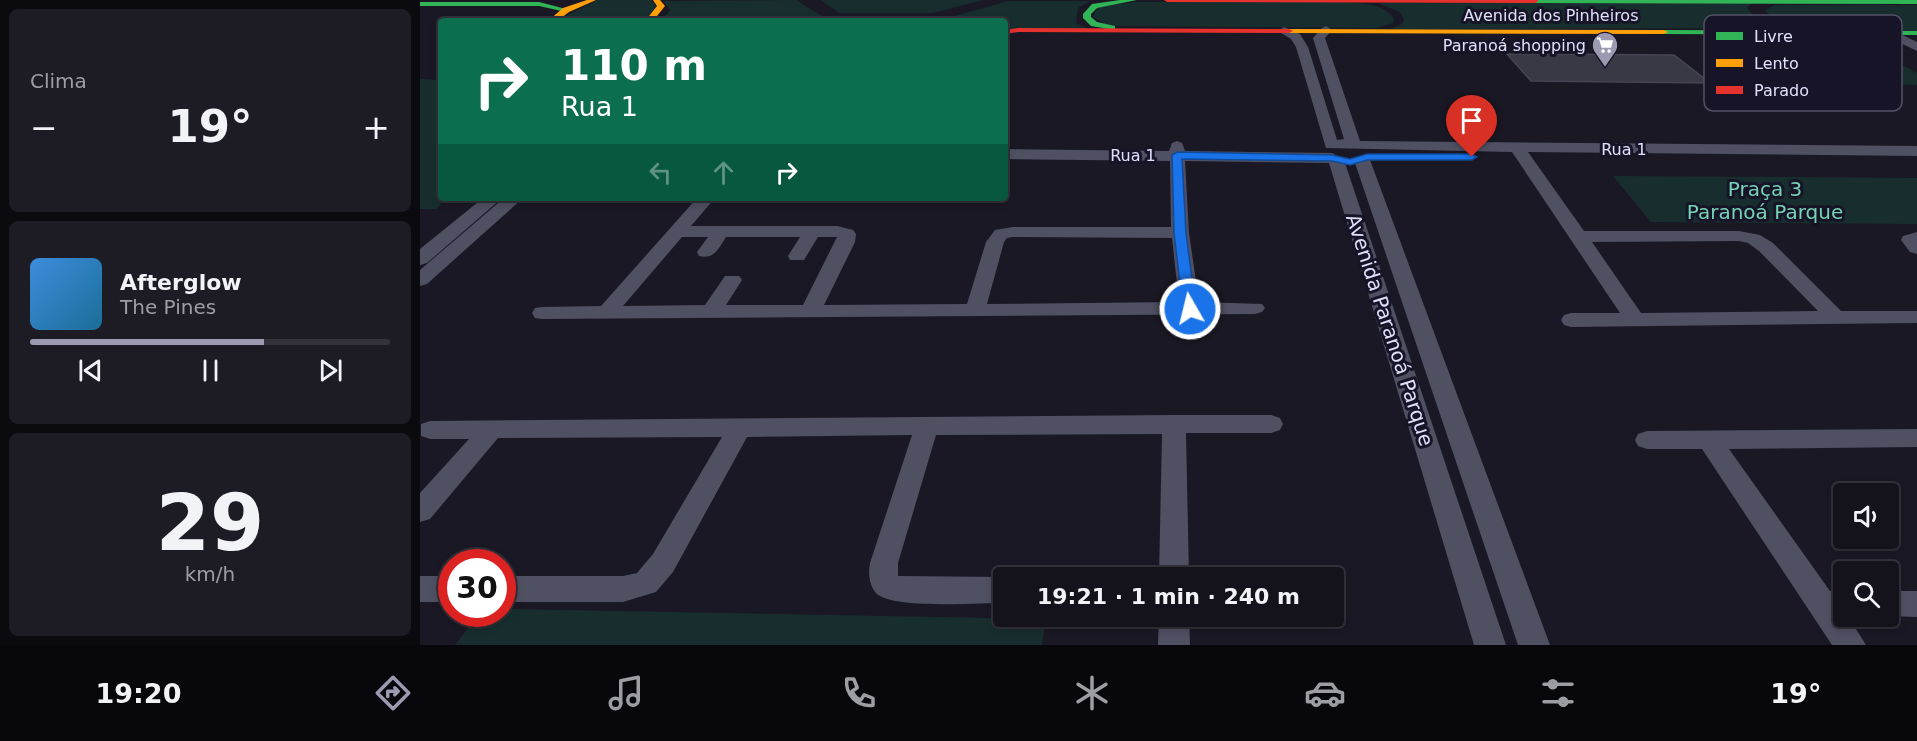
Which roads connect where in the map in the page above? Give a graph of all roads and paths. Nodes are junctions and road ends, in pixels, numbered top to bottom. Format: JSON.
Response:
{"nodes":[{"id":1,"x":593,"y":0,"type":"edge"},
{"id":2,"x":656,"y":0,"type":"edge"},
{"id":3,"x":1134,"y":0,"type":"edge"},
{"id":4,"x":1167,"y":0,"type":"edge"},
{"id":5,"x":1346,"y":0,"type":"edge"},
{"id":6,"x":1537,"y":1,"type":"edge"},
{"id":7,"x":1808,"y":1,"type":"edge"},
{"id":8,"x":1829,"y":1,"type":"edge"},
{"id":9,"x":1899,"y":1,"type":"edge"},
{"id":10,"x":1789,"y":2,"type":"edge"},
{"id":11,"x":420,"y":3,"type":"edge"},
{"id":12,"x":1917,"y":3,"type":"edge"},
{"id":13,"x":566,"y":10,"type":"junction"},
{"id":14,"x":1769,"y":15,"type":"edge"},
{"id":15,"x":556,"y":18,"type":"edge"},
{"id":16,"x":653,"y":18,"type":"edge"},
{"id":17,"x":1127,"y":30,"type":"junction"},
{"id":18,"x":1326,"y":30,"type":"junction"},
{"id":19,"x":1364,"y":30,"type":"junction"},
{"id":20,"x":1284,"y":31,"type":"junction"},
{"id":21,"x":1008,"y":32,"type":"edge"},
{"id":22,"x":1704,"y":33,"type":"edge"},
{"id":23,"x":1902,"y":39,"type":"edge"},
{"id":24,"x":1917,"y":47,"type":"edge"},
{"id":25,"x":1008,"y":145,"type":"edge"},
{"id":26,"x":1177,"y":151,"type":"junction"},
{"id":27,"x":1917,"y":151,"type":"edge"},
{"id":28,"x":1346,"y":152,"type":"junction"},
{"id":29,"x":1520,"y":153,"type":"junction"},
{"id":30,"x":1008,"y":154,"type":"edge"},
{"id":31,"x":1917,"y":161,"type":"edge"},
{"id":32,"x":489,"y":201,"type":"edge"},
{"id":33,"x":511,"y":201,"type":"edge"},
{"id":34,"x":703,"y":201,"type":"edge"},
{"id":35,"x":676,"y":232,"type":"junction"},
{"id":36,"x":721,"y":232,"type":"junction"},
{"id":37,"x":812,"y":232,"type":"junction"},
{"id":38,"x":1180,"y":233,"type":"junction"},
{"id":39,"x":1579,"y":237,"type":"junction"},
{"id":40,"x":1917,"y":237,"type":"edge"},
{"id":41,"x":1917,"y":248,"type":"edge"},
{"id":42,"x":706,"y":252,"type":"dead end"},
{"id":43,"x":797,"y":256,"type":"dead end"},
{"id":44,"x":420,"y":259,"type":"edge"},
{"id":45,"x":420,"y":280,"type":"edge"},
{"id":46,"x":732,"y":280,"type":"dead end"},
{"id":47,"x":1255,"y":308,"type":"dead end"},
{"id":48,"x":1190,"y":309,"type":"junction"},
{"id":49,"x":975,"y":310,"type":"junction"},
{"id":50,"x":810,"y":311,"type":"junction"},
{"id":51,"x":607,"y":312,"type":"junction"},
{"id":52,"x":711,"y":312,"type":"junction"},
{"id":53,"x":542,"y":313,"type":"dead end"},
{"id":54,"x":1917,"y":317,"type":"edge"},
{"id":55,"x":1836,"y":318,"type":"junction"},
{"id":56,"x":1635,"y":319,"type":"junction"},
{"id":57,"x":1571,"y":320,"type":"dead end"},
{"id":58,"x":1174,"y":424,"type":"junction"},
{"id":59,"x":1271,"y":424,"type":"dead end"},
{"id":60,"x":927,"y":426,"type":"junction"},
{"id":61,"x":740,"y":427,"type":"junction"},
{"id":62,"x":492,"y":429,"type":"junction"},
{"id":63,"x":430,"y":430,"type":"dead end"},
{"id":64,"x":1917,"y":438,"type":"edge"},
{"id":65,"x":1709,"y":439,"type":"junction"},
{"id":66,"x":1647,"y":440,"type":"dead end"},
{"id":67,"x":420,"y":511,"type":"edge"},
{"id":68,"x":1174,"y":567,"type":"edge"},
{"id":69,"x":420,"y":589,"type":"edge"},
{"id":70,"x":438,"y":589,"type":"edge"},
{"id":71,"x":516,"y":589,"type":"edge"},
{"id":72,"x":993,"y":590,"type":"edge"},
{"id":73,"x":1833,"y":604,"type":"edge"},
{"id":74,"x":1899,"y":604,"type":"edge"},
{"id":75,"x":1917,"y":604,"type":"edge"},
{"id":76,"x":1174,"y":627,"type":"edge"},
{"id":77,"x":1843,"y":627,"type":"edge"},
{"id":78,"x":1174,"y":645,"type":"edge"},
{"id":79,"x":1490,"y":645,"type":"edge"},
{"id":80,"x":1534,"y":645,"type":"edge"},
{"id":81,"x":1850,"y":645,"type":"edge"}],
"edges":[{"from":1,"to":13,"type":"street"},
{"from":2,"to":16,"type":"street"},
{"from":3,"to":17,"type":"street"},
{"from":4,"to":5,"type":"street","name":"Avenida dos Pinheiros"},
{"from":5,"to":6,"type":"street","name":"Avenida dos Pinheiros"},
{"from":5,"to":19,"type":"street"},
{"from":6,"to":10,"type":"street","name":"Avenida dos Pinheiros"},
{"from":7,"to":8,"type":"street","name":"Avenida dos Pinheiros"},
{"from":7,"to":10,"type":"street","name":"Avenida dos Pinheiros"},
{"from":8,"to":9,"type":"street","name":"Avenida dos Pinheiros"},
{"from":9,"to":12,"type":"street","name":"Avenida dos Pinheiros"},
{"from":10,"to":14,"type":"street"},
{"from":11,"to":13,"type":"street"},
{"from":13,"to":15,"type":"street"},
{"from":17,"to":20,"type":"street","name":"Avenida dos Pinheiros"},
{"from":17,"to":21,"type":"street","name":"Avenida dos Pinheiros"},
{"from":18,"to":19,"type":"street","name":"Avenida dos Pinheiros"},
{"from":18,"to":20,"type":"street","name":"Avenida dos Pinheiros"},
{"from":18,"to":28,"type":"street","name":"Avenida Paranoá Parque"},
{"from":19,"to":22,"type":"street","name":"Avenida dos Pinheiros"},
{"from":20,"to":28,"type":"street","name":"Avenida Paranoá Parque"},
{"from":23,"to":24,"type":"street"},
{"from":25,"to":26,"type":"street","name":"Rua 1"},
{"from":26,"to":28,"type":"street","name":"Rua 1"},
{"from":26,"to":30,"type":"street","name":"Rua 1"},
{"from":26,"to":38,"type":"street"},
{"from":27,"to":29,"type":"street","name":"Rua 1"},
{"from":28,"to":29,"type":"street","name":"Rua 1"},
{"from":28,"to":79,"type":"street","name":"Avenida Paranoá Parque"},
{"from":28,"to":80,"type":"street","name":"Avenida Paranoá Parque"},
{"from":29,"to":31,"type":"street","name":"Rua 1"},
{"from":29,"to":39,"type":"street"},
{"from":32,"to":44,"type":"street"},
{"from":33,"to":45,"type":"street"},
{"from":34,"to":35,"type":"street"},
{"from":35,"to":36,"type":"street"},
{"from":35,"to":51,"type":"street"},
{"from":36,"to":37,"type":"street"},
{"from":36,"to":42,"type":"street"},
{"from":37,"to":43,"type":"street"},
{"from":37,"to":50,"type":"street"},
{"from":38,"to":48,"type":"street"},
{"from":38,"to":49,"type":"street"},
{"from":39,"to":55,"type":"street"},
{"from":39,"to":56,"type":"street"},
{"from":40,"to":41,"type":"street"},
{"from":46,"to":52,"type":"street"},
{"from":47,"to":48,"type":"street"},
{"from":48,"to":49,"type":"street"},
{"from":49,"to":50,"type":"street"},
{"from":50,"to":52,"type":"street"},
{"from":51,"to":52,"type":"street"},
{"from":51,"to":53,"type":"street"},
{"from":54,"to":55,"type":"street"},
{"from":55,"to":56,"type":"street"},
{"from":56,"to":57,"type":"street"},
{"from":58,"to":59,"type":"street"},
{"from":58,"to":60,"type":"street"},
{"from":58,"to":68,"type":"street"},
{"from":60,"to":61,"type":"street"},
{"from":60,"to":72,"type":"street"},
{"from":61,"to":62,"type":"street"},
{"from":61,"to":71,"type":"street"},
{"from":62,"to":63,"type":"street"},
{"from":62,"to":67,"type":"street"},
{"from":64,"to":65,"type":"street"},
{"from":65,"to":66,"type":"street"},
{"from":65,"to":73,"type":"street"},
{"from":69,"to":70,"type":"street"},
{"from":74,"to":75,"type":"street"},
{"from":76,"to":78,"type":"street"},
{"from":77,"to":81,"type":"street"}]}
